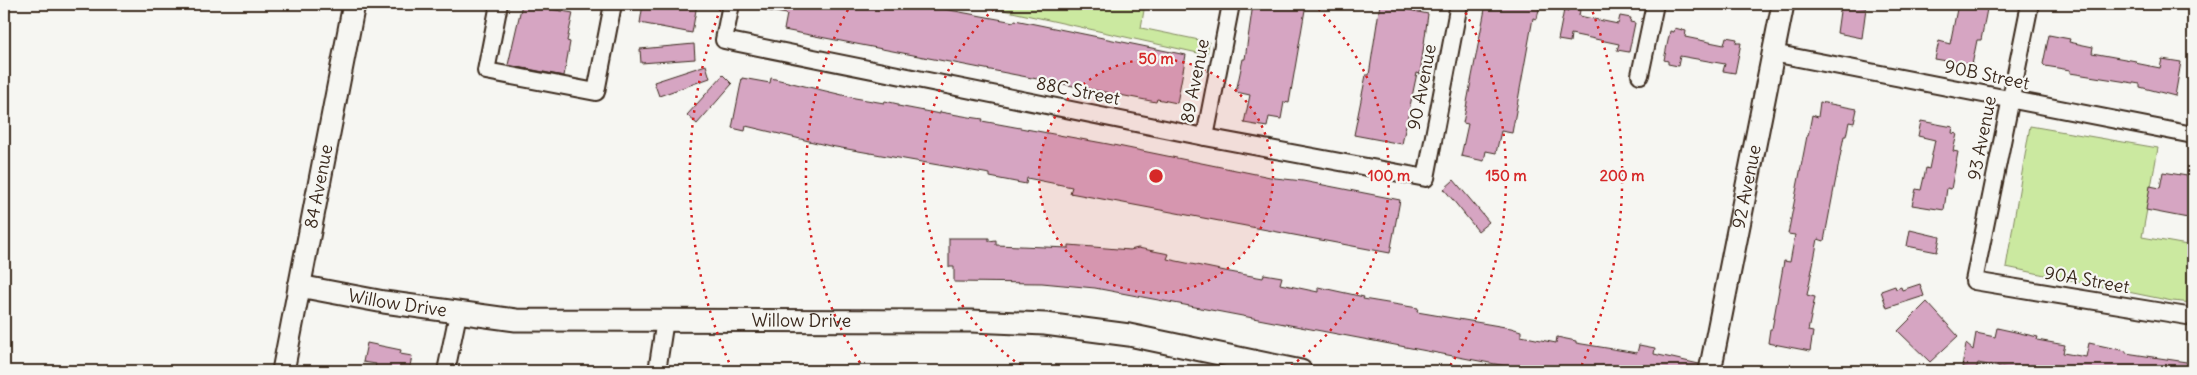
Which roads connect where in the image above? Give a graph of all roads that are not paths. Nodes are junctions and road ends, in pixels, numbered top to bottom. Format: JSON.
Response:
{"nodes":[{"id":1,"x":354,"y":4,"type":"edge"},
{"id":2,"x":499,"y":4,"type":"edge"},
{"id":3,"x":613,"y":4,"type":"edge"},
{"id":4,"x":732,"y":4,"type":"edge"},
{"id":5,"x":1231,"y":4,"type":"edge"},
{"id":6,"x":1458,"y":4,"type":"edge"},
{"id":7,"x":1655,"y":4,"type":"edge"},
{"id":8,"x":1783,"y":4,"type":"edge"},
{"id":9,"x":2030,"y":4,"type":"edge"},
{"id":10,"x":1773,"y":53,"type":"junction"},
{"id":11,"x":1640,"y":75,"type":"dead end"},
{"id":12,"x":2010,"y":101,"type":"junction"},
{"id":13,"x":2193,"y":135,"type":"edge"},
{"id":14,"x":1205,"y":137,"type":"junction"},
{"id":15,"x":1426,"y":178,"type":"joint"},
{"id":16,"x":1974,"y":281,"type":"joint"},
{"id":17,"x":299,"y":286,"type":"junction"},
{"id":18,"x":458,"y":314,"type":"junction"},
{"id":19,"x":2193,"y":317,"type":"edge"},
{"id":20,"x":665,"y":320,"type":"junction"},
{"id":21,"x":283,"y":371,"type":"edge"},
{"id":22,"x":446,"y":371,"type":"edge"},
{"id":23,"x":657,"y":371,"type":"edge"},
{"id":24,"x":1301,"y":371,"type":"edge"},
{"id":25,"x":1710,"y":371,"type":"edge"}],
"edges":[{"from":1,"to":17,"type":"street","name":"84 Avenue"},
{"from":2,"to":3,"type":"street"},
{"from":4,"to":14,"type":"street","name":"88C Street"},
{"from":5,"to":14,"type":"street","name":"89 Avenue"},
{"from":6,"to":15,"type":"street","name":"90 Avenue"},
{"from":7,"to":11,"type":"street"},
{"from":8,"to":10,"type":"street","name":"92 Avenue"},
{"from":9,"to":12,"type":"street","name":"93 Avenue"},
{"from":10,"to":12,"type":"street","name":"90B Street"},
{"from":10,"to":25,"type":"street","name":"92 Avenue"},
{"from":12,"to":13,"type":"street","name":"90B Street"},
{"from":12,"to":16,"type":"street","name":"93 Avenue"},
{"from":14,"to":15,"type":"street","name":"88C Street"},
{"from":16,"to":19,"type":"street","name":"90A Street"},
{"from":17,"to":18,"type":"street","name":"Willow Drive"},
{"from":17,"to":21,"type":"street","name":"84 Avenue"},
{"from":18,"to":20,"type":"street","name":"Willow Drive"},
{"from":18,"to":22,"type":"street"},
{"from":20,"to":23,"type":"street"},
{"from":20,"to":24,"type":"street","name":"Willow Drive"}]}
